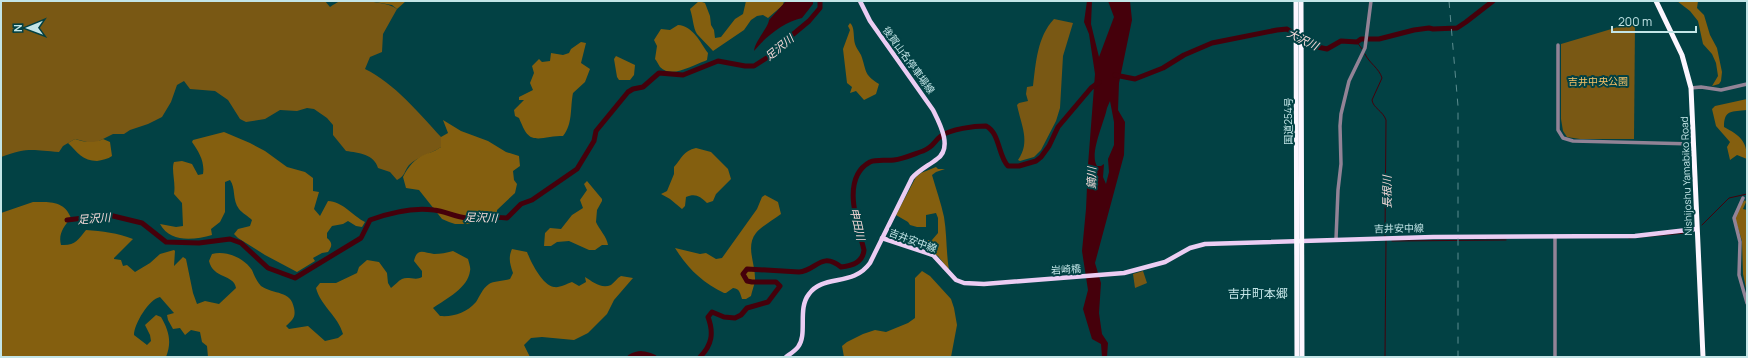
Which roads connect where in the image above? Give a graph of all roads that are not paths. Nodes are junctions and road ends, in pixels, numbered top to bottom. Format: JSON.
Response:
{"nodes":[{"id":1,"x":860,"y":1,"type":"edge"},
{"id":2,"x":1296,"y":1,"type":"edge"},
{"id":3,"x":1300,"y":1,"type":"edge"},
{"id":4,"x":1371,"y":1,"type":"edge"},
{"id":5,"x":1656,"y":1,"type":"edge"},
{"id":6,"x":1299,"y":27,"type":"junction"},
{"id":7,"x":1558,"y":45,"type":"dead end"},
{"id":8,"x":1747,"y":84,"type":"edge"},
{"id":9,"x":1691,"y":88,"type":"junction"},
{"id":10,"x":1694,"y":144,"type":"junction"},
{"id":11,"x":1743,"y":198,"type":"dead end"},
{"id":12,"x":1696,"y":229,"type":"junction"},
{"id":13,"x":1555,"y":236,"type":"junction"},
{"id":14,"x":882,"y":238,"type":"junction"},
{"id":15,"x":1336,"y":239,"type":"junction"},
{"id":16,"x":1300,"y":241,"type":"junction"},
{"id":17,"x":1108,"y":275,"type":"joint"},
{"id":18,"x":1025,"y":281,"type":"joint"},
{"id":19,"x":1747,"y":303,"type":"edge"},
{"id":20,"x":786,"y":357,"type":"edge"},
{"id":21,"x":1297,"y":357,"type":"edge"},
{"id":22,"x":1302,"y":357,"type":"edge"},
{"id":23,"x":1555,"y":357,"type":"edge"},
{"id":24,"x":1703,"y":357,"type":"edge"}],
"edges":[{"from":1,"to":14,"type":"main road","name":"後賀山名停車場線"},
{"from":2,"to":6,"type":"highway","name":"国道254号"},
{"from":3,"to":6,"type":"highway","name":"国道254号"},
{"from":4,"to":15,"type":"street"},
{"from":5,"to":9,"type":"highway","name":"Nishijoshu Yamabiko Road"},
{"from":6,"to":16,"type":"highway","name":"国道254号"},
{"from":7,"to":10,"type":"street"},
{"from":8,"to":9,"type":"street"},
{"from":9,"to":10,"type":"highway","name":"Nishijoshu Yamabiko Road"},
{"from":10,"to":12,"type":"highway","name":"Nishijoshu Yamabiko Road"},
{"from":11,"to":19,"type":"street"},
{"from":12,"to":13,"type":"main road","name":"吉井安中線"},
{"from":12,"to":24,"type":"highway","name":"Nishijoshu Yamabiko Road"},
{"from":13,"to":15,"type":"main road","name":"吉井安中線"},
{"from":13,"to":23,"type":"street"},
{"from":14,"to":18,"type":"main road","name":"吉井安中線"},
{"from":14,"to":20,"type":"main road","name":"吉井安中線"},
{"from":15,"to":16,"type":"main road","name":"吉井安中線"},
{"from":16,"to":17,"type":"main road","name":"吉井安中線"},
{"from":16,"to":21,"type":"highway"},
{"from":16,"to":22,"type":"highway"},
{"from":17,"to":18,"type":"main road","name":"岩崎橋"}]}
